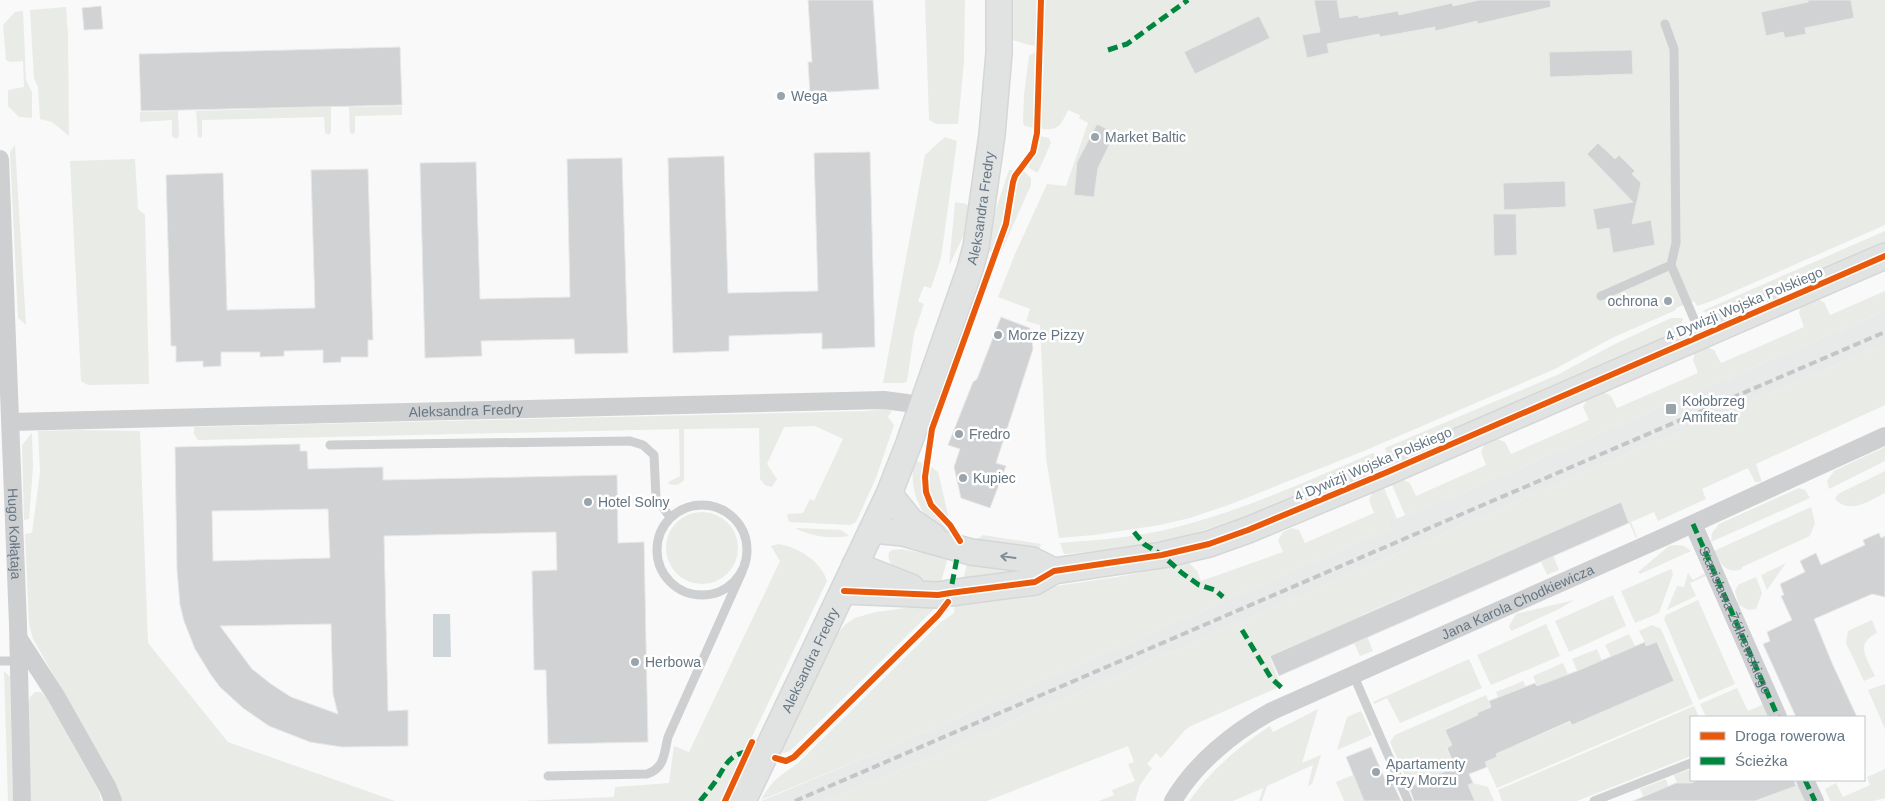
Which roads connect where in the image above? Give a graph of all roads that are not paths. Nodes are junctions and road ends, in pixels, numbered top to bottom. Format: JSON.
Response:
{"nodes":[{"id":1,"x":999,"y":0,"type":"edge"},
{"id":2,"x":1665,"y":24,"type":"dead end"},
{"id":3,"x":0,"y":159,"type":"edge"},
{"id":4,"x":1885,"y":256,"type":"edge"},
{"id":5,"x":1671,"y":265,"type":"junction"},
{"id":6,"x":1600,"y":296,"type":"dead end"},
{"id":7,"x":1701,"y":336,"type":"junction"},
{"id":8,"x":921,"y":408,"type":"junction"},
{"id":9,"x":11,"y":422,"type":"junction"},
{"id":10,"x":1885,"y":436,"type":"edge"},
{"id":11,"x":330,"y":445,"type":"dead end"},
{"id":12,"x":889,"y":494,"type":"junction"},
{"id":13,"x":670,"y":517,"type":"junction"},
{"id":14,"x":1693,"y":524,"type":"junction"},
{"id":15,"x":873,"y":530,"type":"junction"},
{"id":16,"x":950,"y":548,"type":"junction"},
{"id":17,"x":855,"y":565,"type":"junction"},
{"id":18,"x":1054,"y":571,"type":"junction"},
{"id":19,"x":742,"y":572,"type":"junction"},
{"id":20,"x":844,"y":592,"type":"junction"},
{"id":21,"x":938,"y":594,"type":"junction"},
{"id":22,"x":18,"y":638,"type":"junction"},
{"id":23,"x":0,"y":661,"type":"edge"},
{"id":24,"x":19,"y":661,"type":"junction"},
{"id":25,"x":1353,"y":674,"type":"junction"},
{"id":26,"x":1778,"y":716,"type":"edge"},
{"id":27,"x":1690,"y":762,"type":"edge"},
{"id":28,"x":548,"y":776,"type":"dead end"},
{"id":29,"x":1805,"y":781,"type":"edge"},
{"id":30,"x":22,"y":801,"type":"edge"},
{"id":31,"x":113,"y":801,"type":"edge"},
{"id":32,"x":743,"y":801,"type":"edge"},
{"id":33,"x":1173,"y":801,"type":"edge"},
{"id":34,"x":1408,"y":801,"type":"edge"},
{"id":35,"x":1594,"y":801,"type":"edge"},
{"id":36,"x":1815,"y":801,"type":"edge"}],
"edges":[{"from":1,"to":8,"type":"street","name":"Aleksandra Fredry"},
{"from":2,"to":5,"type":"lane"},
{"from":3,"to":9,"type":"street","name":"Hugo Kołłątaja"},
{"from":4,"to":7,"type":"street","name":"4 Dywizji Wojska Polskiego"},
{"from":5,"to":6,"type":"lane"},
{"from":5,"to":7,"type":"lane"},
{"from":7,"to":18,"type":"street","name":"4 Dywizji Wojska Polskiego"},
{"from":8,"to":9,"type":"street","name":"Aleksandra Fredry"},
{"from":8,"to":12,"type":"street","name":"Aleksandra Fredry"},
{"from":9,"to":22,"type":"street","name":"Hugo Kołłątaja"},
{"from":10,"to":14,"type":"street","name":"Jana Karola Chodkiewicza"},
{"from":11,"to":13,"type":"lane"},
{"from":12,"to":15,"type":"street","name":"Aleksandra Fredry"},
{"from":12,"to":16,"type":"street"},
{"from":13,"to":19,"type":"lane"},
{"from":13,"to":19,"type":"lane"},
{"from":14,"to":25,"type":"street","name":"Jana Karola Chodkiewicza"},
{"from":14,"to":26,"type":"street","name":"Stanisława Żółkiewskiego"},
{"from":15,"to":16,"type":"street"},
{"from":15,"to":17,"type":"street","name":"Aleksandra Fredry"},
{"from":18,"to":16,"type":"street","one_way":true},
{"from":17,"to":20,"type":"street","name":"Aleksandra Fredry"},
{"from":17,"to":21,"type":"street","name":"4 Dywizji Wojska Polskiego"},
{"from":18,"to":21,"type":"street","name":"4 Dywizji Wojska Polskiego"},
{"from":19,"to":28,"type":"lane"},
{"from":20,"to":21,"type":"street","name":"4 Dywizji Wojska Polskiego"},
{"from":20,"to":32,"type":"street","name":"Aleksandra Fredry"},
{"from":22,"to":24,"type":"street","name":"Hugo Kołłątaja"},
{"from":22,"to":31,"type":"street"},
{"from":23,"to":24,"type":"lane"},
{"from":24,"to":30,"type":"street","name":"Hugo Kołłątaja"},
{"from":25,"to":33,"type":"street","name":"Jana Karola Chodkiewicza"},
{"from":25,"to":34,"type":"lane"},
{"from":27,"to":35,"type":"lane"},
{"from":29,"to":36,"type":"street"}]}
